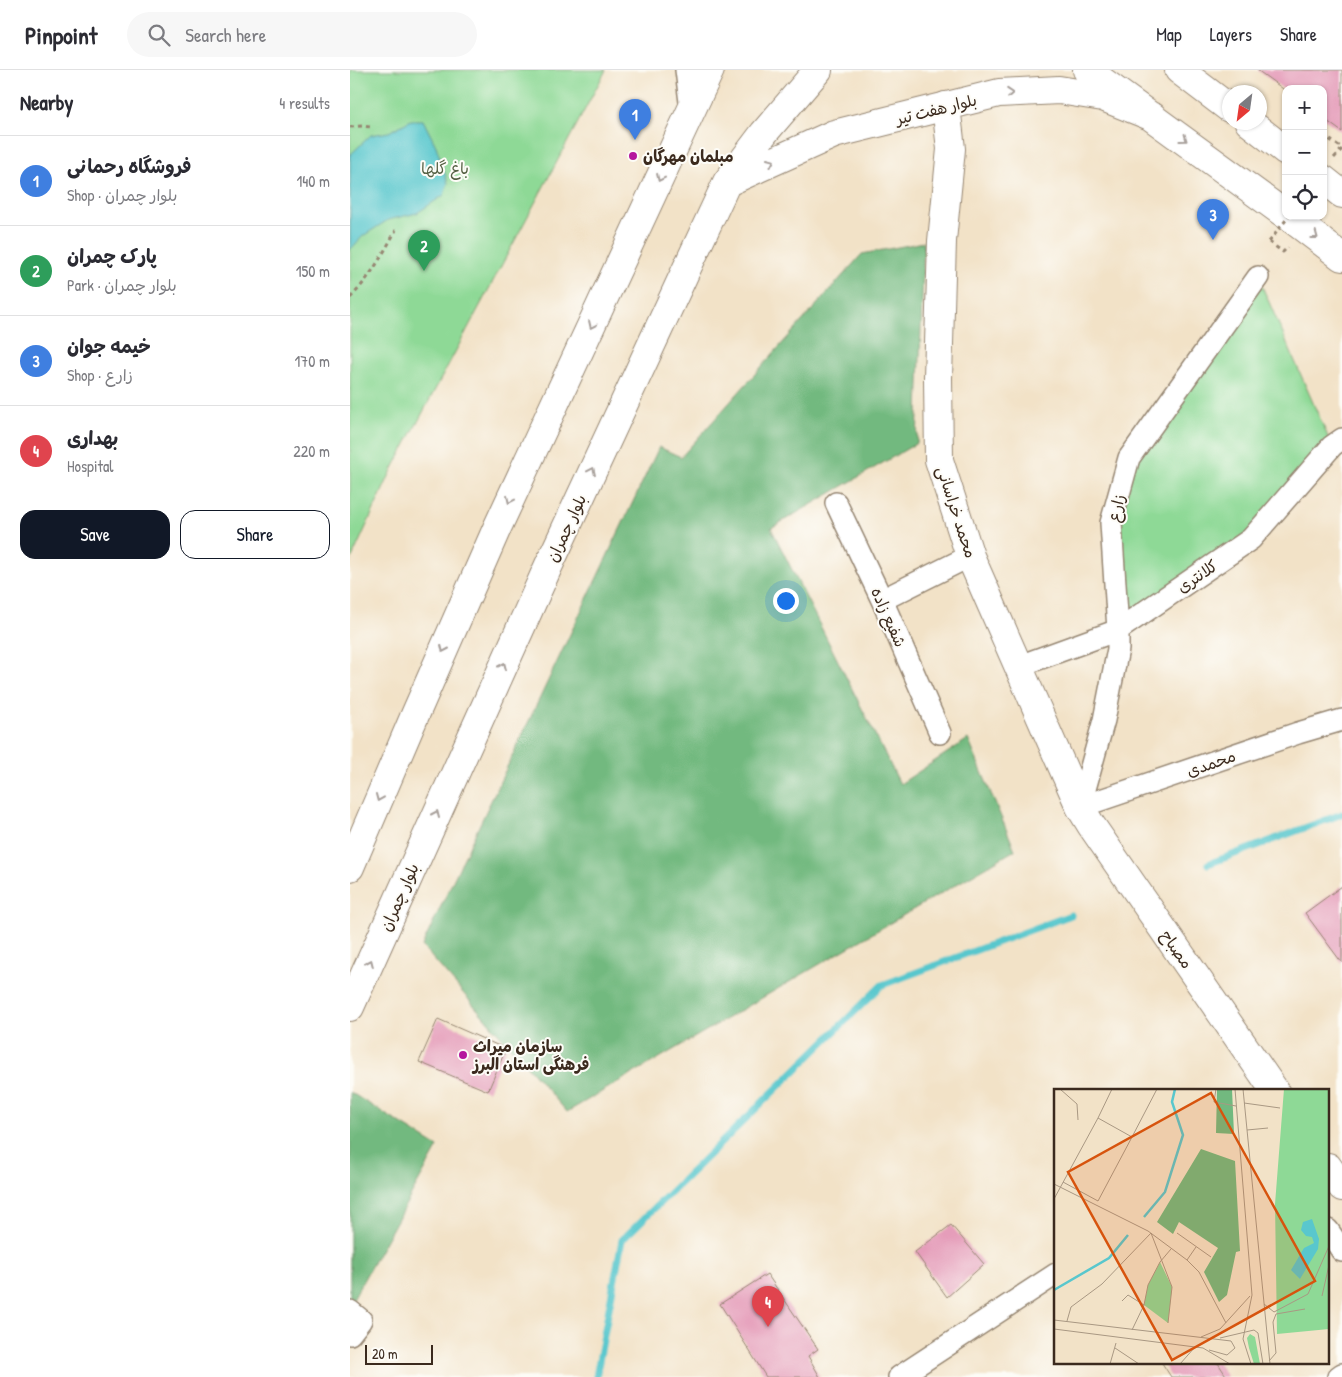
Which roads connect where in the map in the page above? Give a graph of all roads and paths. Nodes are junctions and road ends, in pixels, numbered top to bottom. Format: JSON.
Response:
{"nodes":[{"id":1,"x":686,"y":70,"type":"edge"},
{"id":2,"x":710,"y":70,"type":"edge"},
{"id":3,"x":818,"y":70,"type":"edge"},
{"id":4,"x":1087,"y":70,"type":"edge"},
{"id":5,"x":1183,"y":71,"type":"edge"},
{"id":6,"x":1222,"y":102,"type":"edge"},
{"id":7,"x":946,"y":106,"type":"junction"},
{"id":8,"x":692,"y":110,"type":"junction"},
{"id":9,"x":1153,"y":117,"type":"junction"},
{"id":10,"x":350,"y":127,"type":"edge"},
{"id":11,"x":371,"y":128,"type":"dead end"},
{"id":12,"x":1258,"y":130,"type":"edge"},
{"id":13,"x":1327,"y":138,"type":"edge"},
{"id":14,"x":1282,"y":148,"type":"edge"},
{"id":15,"x":1342,"y":148,"type":"edge"},
{"id":16,"x":727,"y":182,"type":"junction"},
{"id":17,"x":1327,"y":182,"type":"edge"},
{"id":18,"x":1342,"y":194,"type":"edge"},
{"id":19,"x":1282,"y":212,"type":"edge"},
{"id":20,"x":1284,"y":220,"type":"edge"},
{"id":21,"x":1292,"y":220,"type":"edge"},
{"id":22,"x":396,"y":230,"type":"dead end"},
{"id":23,"x":1283,"y":252,"type":"dead end"},
{"id":24,"x":1342,"y":257,"type":"edge"},
{"id":25,"x":1258,"y":277,"type":"dead end"},
{"id":26,"x":350,"y":298,"type":"edge"},
{"id":27,"x":1339,"y":448,"type":"edge"},
{"id":28,"x":836,"y":503,"type":"dead end"},
{"id":29,"x":970,"y":556,"type":"junction"},
{"id":30,"x":882,"y":600,"type":"junction"},
{"id":31,"x":1118,"y":630,"type":"junction"},
{"id":32,"x":1019,"y":666,"type":"junction"},
{"id":33,"x":1342,"y":720,"type":"edge"},
{"id":34,"x":940,"y":733,"type":"dead end"},
{"id":35,"x":1080,"y":807,"type":"junction"},
{"id":36,"x":350,"y":867,"type":"edge"},
{"id":37,"x":350,"y":1007,"type":"edge"},
{"id":38,"x":1274,"y":1089,"type":"edge"},
{"id":39,"x":1329,"y":1168,"type":"edge"},
{"id":40,"x":1342,"y":1187,"type":"edge"},
{"id":41,"x":1329,"y":1232,"type":"edge"},
{"id":42,"x":1342,"y":1251,"type":"edge"},
{"id":43,"x":1054,"y":1275,"type":"edge"},
{"id":44,"x":350,"y":1311,"type":"edge"},
{"id":45,"x":350,"y":1334,"type":"edge"},
{"id":46,"x":1342,"y":1374,"type":"edge"},
{"id":47,"x":899,"y":1377,"type":"edge"},
{"id":48,"x":1338,"y":1377,"type":"edge"}],
"edges":[{"from":1,"to":8,"type":"street"},
{"from":2,"to":8,"type":"main road"},
{"from":3,"to":16,"type":"main road","name":"بلوار چمران"},
{"from":4,"to":9,"type":"main road","name":"بلوار هفت تیر"},
{"from":5,"to":6,"type":"main road"},
{"from":7,"to":9,"type":"main road","name":"بلوار هفت تیر","one_way":true},
{"from":16,"to":7,"type":"main road","name":"بلوار هفت تیر","one_way":true},
{"from":7,"to":29,"type":"main road","name":"محمد خراسانی"},
{"from":8,"to":36,"type":"main road","one_way":true},
{"from":9,"to":19,"type":"main road","name":"بلوار هفت تیر","one_way":true},
{"from":10,"to":11,"type":"path"},
{"from":12,"to":14,"type":"main road"},
{"from":13,"to":15,"type":"path"},
{"from":37,"to":16,"type":"main road","name":"بلوار چمران","one_way":true},
{"from":17,"to":18,"type":"main road"},
{"from":20,"to":23,"type":"path","bridge":true},
{"from":21,"to":24,"type":"main road","name":"بلوار هفت تیر","one_way":true},
{"from":22,"to":26,"type":"path"},
{"from":25,"to":31,"type":"street","name":"زارع"},
{"from":27,"to":31,"type":"street","name":"کلانتری"},
{"from":28,"to":30,"type":"street","name":"شفیع زاده"},
{"from":29,"to":30,"type":"street"},
{"from":29,"to":32,"type":"main road","name":"محمد خراسانی"},
{"from":30,"to":34,"type":"street","name":"شفیع زاده"},
{"from":31,"to":32,"type":"street","name":"کلانتری"},
{"from":31,"to":35,"type":"street","name":"زارع"},
{"from":32,"to":35,"type":"main road","name":"محمد خراسانی"},
{"from":33,"to":35,"type":"street","name":"محمدی"},
{"from":35,"to":38,"type":"main road","name":"مصباح"},
{"from":39,"to":40,"type":"main road"},
{"from":41,"to":42,"type":"street"},
{"from":43,"to":47,"type":"street"},
{"from":44,"to":45,"type":"street"},
{"from":46,"to":48,"type":"street"}]}
